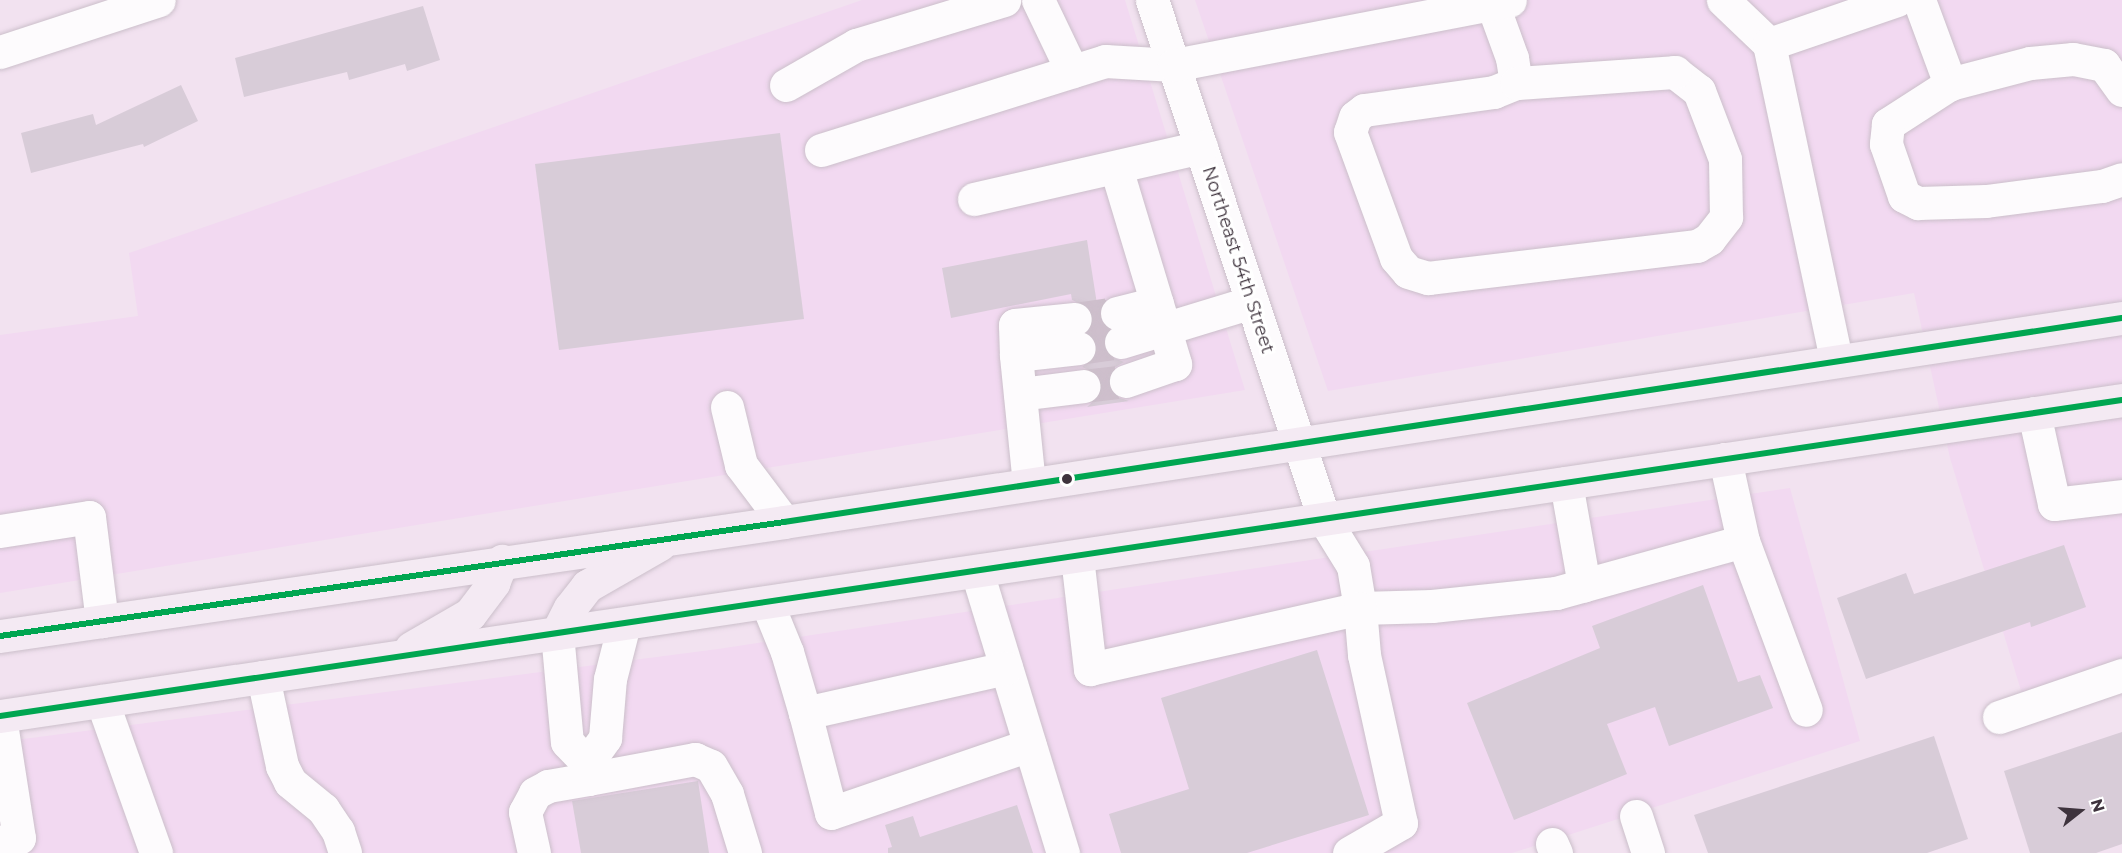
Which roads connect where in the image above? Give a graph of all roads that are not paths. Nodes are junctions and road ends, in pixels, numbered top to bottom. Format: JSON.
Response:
{"nodes":[{"id":1,"x":159,"y":0,"type":"edge"},
{"id":2,"x":1004,"y":0,"type":"edge"},
{"id":3,"x":1038,"y":0,"type":"edge"},
{"id":4,"x":1152,"y":0,"type":"edge"},
{"id":5,"x":1723,"y":0,"type":"edge"},
{"id":6,"x":1897,"y":0,"type":"edge"},
{"id":7,"x":1919,"y":0,"type":"edge"},
{"id":8,"x":1501,"y":2,"type":"edge"},
{"id":9,"x":1769,"y":44,"type":"junction"},
{"id":10,"x":0,"y":52,"type":"edge"},
{"id":11,"x":1174,"y":65,"type":"junction"},
{"id":12,"x":1072,"y":71,"type":"junction"},
{"id":13,"x":1516,"y":83,"type":"junction"},
{"id":14,"x":1950,"y":84,"type":"junction"},
{"id":15,"x":786,"y":85,"type":"dead end"},
{"id":16,"x":2122,"y":90,"type":"edge"},
{"id":17,"x":1201,"y":147,"type":"junction"},
{"id":18,"x":821,"y":150,"type":"dead end"},
{"id":19,"x":1116,"y":168,"type":"junction"},
{"id":20,"x":2122,"y":179,"type":"edge"},
{"id":21,"x":974,"y":199,"type":"dead end"},
{"id":22,"x":1252,"y":302,"type":"junction"},
{"id":23,"x":1161,"y":316,"type":"junction"},
{"id":24,"x":2122,"y":318,"type":"edge"},
{"id":25,"x":1119,"y":328,"type":"tunnel mouth"},
{"id":26,"x":1077,"y":333,"type":"tunnel mouth"},
{"id":27,"x":1836,"y":360,"type":"junction"},
{"id":28,"x":1126,"y":381,"type":"tunnel mouth"},
{"id":29,"x":1084,"y":386,"type":"tunnel mouth"},
{"id":30,"x":1020,"y":394,"type":"junction"},
{"id":31,"x":2120,"y":399,"type":"edge"},
{"id":32,"x":727,"y":407,"type":"dead end"},
{"id":33,"x":2034,"y":413,"type":"junction"},
{"id":34,"x":1299,"y":443,"type":"junction"},
{"id":35,"x":1725,"y":459,"type":"junction"},
{"id":36,"x":1566,"y":483,"type":"junction"},
{"id":37,"x":1029,"y":484,"type":"junction"},
{"id":38,"x":2122,"y":496,"type":"edge"},
{"id":39,"x":1324,"y":519,"type":"junction"},
{"id":40,"x":784,"y":522,"type":"junction"},
{"id":41,"x":0,"y":531,"type":"edge"},
{"id":42,"x":675,"y":536,"type":"junction"},
{"id":43,"x":1743,"y":541,"type":"junction"},
{"id":44,"x":1077,"y":557,"type":"junction"},
{"id":45,"x":502,"y":561,"type":"junction"},
{"id":46,"x":977,"y":572,"type":"junction"},
{"id":47,"x":1584,"y":585,"type":"junction"},
{"id":48,"x":767,"y":603,"type":"junction"},
{"id":49,"x":1360,"y":608,"type":"junction"},
{"id":50,"x":102,"y":621,"type":"junction"},
{"id":51,"x":624,"y":624,"type":"junction"},
{"id":52,"x":557,"y":633,"type":"junction"},
{"id":53,"x":0,"y":636,"type":"edge"},
{"id":54,"x":393,"y":657,"type":"junction"},
{"id":55,"x":1006,"y":668,"type":"junction"},
{"id":56,"x":2122,"y":675,"type":"edge"},
{"id":57,"x":263,"y":677,"type":"junction"},
{"id":58,"x":102,"y":701,"type":"junction"},
{"id":59,"x":1806,"y":710,"type":"dead end"},
{"id":60,"x":804,"y":713,"type":"junction"},
{"id":61,"x":0,"y":717,"type":"edge"},
{"id":62,"x":1999,"y":717,"type":"dead end"},
{"id":63,"x":1030,"y":745,"type":"junction"},
{"id":64,"x":587,"y":771,"type":"junction"},
{"id":65,"x":5,"y":779,"type":"edge"},
{"id":66,"x":1636,"y":816,"type":"dead end"},
{"id":67,"x":10,"y":840,"type":"edge"},
{"id":68,"x":156,"y":853,"type":"edge"},
{"id":69,"x":345,"y":853,"type":"edge"},
{"id":70,"x":534,"y":853,"type":"edge"},
{"id":71,"x":745,"y":853,"type":"edge"},
{"id":72,"x":1063,"y":853,"type":"edge"},
{"id":73,"x":1349,"y":853,"type":"edge"},
{"id":74,"x":1648,"y":853,"type":"edge"}],
"edges":[{"from":1,"to":10,"type":"street"},
{"from":2,"to":15,"type":"street"},
{"from":3,"to":12,"type":"street"},
{"from":4,"to":11,"type":"street","name":"Northeast 54th Street"},
{"from":5,"to":9,"type":"street"},
{"from":6,"to":9,"type":"street"},
{"from":7,"to":14,"type":"street"},
{"from":8,"to":11,"type":"street"},
{"from":8,"to":13,"type":"street"},
{"from":9,"to":27,"type":"street"},
{"from":11,"to":12,"type":"street"},
{"from":11,"to":17,"type":"street","name":"Northeast 54th Street"},
{"from":12,"to":18,"type":"street"},
{"from":13,"to":13,"type":"street"},
{"from":14,"to":16,"type":"street"},
{"from":14,"to":20,"type":"street"},
{"from":17,"to":19,"type":"street"},
{"from":17,"to":22,"type":"street","name":"Northeast 54th Street"},
{"from":19,"to":21,"type":"street"},
{"from":19,"to":23,"type":"street"},
{"from":22,"to":23,"type":"street"},
{"from":22,"to":34,"type":"street","name":"Northeast 54th Street"},
{"from":23,"to":25,"type":"street"},
{"from":23,"to":28,"type":"street"},
{"from":24,"to":27,"type":"main road"},
{"from":26,"to":30,"type":"street"},
{"from":27,"to":34,"type":"main road"},
{"from":29,"to":30,"type":"street"},
{"from":30,"to":37,"type":"street"},
{"from":31,"to":33,"type":"main road"},
{"from":32,"to":40,"type":"street"},
{"from":33,"to":35,"type":"main road"},
{"from":33,"to":38,"type":"street"},
{"from":34,"to":37,"type":"main road"},
{"from":34,"to":39,"type":"street","name":"Northeast 54th Street"},
{"from":35,"to":36,"type":"main road"},
{"from":35,"to":43,"type":"street"},
{"from":36,"to":39,"type":"main road"},
{"from":36,"to":47,"type":"street"},
{"from":37,"to":40,"type":"main road"},
{"from":39,"to":44,"type":"main road"},
{"from":39,"to":49,"type":"street","name":"Northeast 54th Street"},
{"from":40,"to":42,"type":"main road"},
{"from":41,"to":50,"type":"street"},
{"from":42,"to":45,"type":"main road"},
{"from":42,"to":52,"type":"main road"},
{"from":43,"to":47,"type":"street"},
{"from":43,"to":59,"type":"street"},
{"from":44,"to":46,"type":"main road"},
{"from":44,"to":49,"type":"street"},
{"from":45,"to":50,"type":"main road"},
{"from":45,"to":54,"type":"main road"},
{"from":46,"to":48,"type":"main road"},
{"from":46,"to":55,"type":"street"},
{"from":47,"to":49,"type":"street"},
{"from":48,"to":51,"type":"main road"},
{"from":48,"to":60,"type":"street"},
{"from":49,"to":73,"type":"street","name":"Northeast 54th Street"},
{"from":50,"to":53,"type":"main road"},
{"from":51,"to":52,"type":"main road"},
{"from":51,"to":64,"type":"street"},
{"from":52,"to":54,"type":"main road"},
{"from":52,"to":64,"type":"street"},
{"from":54,"to":57,"type":"main road"},
{"from":55,"to":60,"type":"street"},
{"from":55,"to":63,"type":"street"},
{"from":56,"to":62,"type":"street"},
{"from":57,"to":58,"type":"main road"},
{"from":57,"to":69,"type":"street"},
{"from":58,"to":61,"type":"main road"},
{"from":58,"to":68,"type":"street"},
{"from":60,"to":63,"type":"street"},
{"from":61,"to":65,"type":"street"},
{"from":63,"to":72,"type":"street"},
{"from":64,"to":70,"type":"street"},
{"from":64,"to":71,"type":"street"},
{"from":65,"to":67,"type":"street"},
{"from":66,"to":74,"type":"street"}]}
